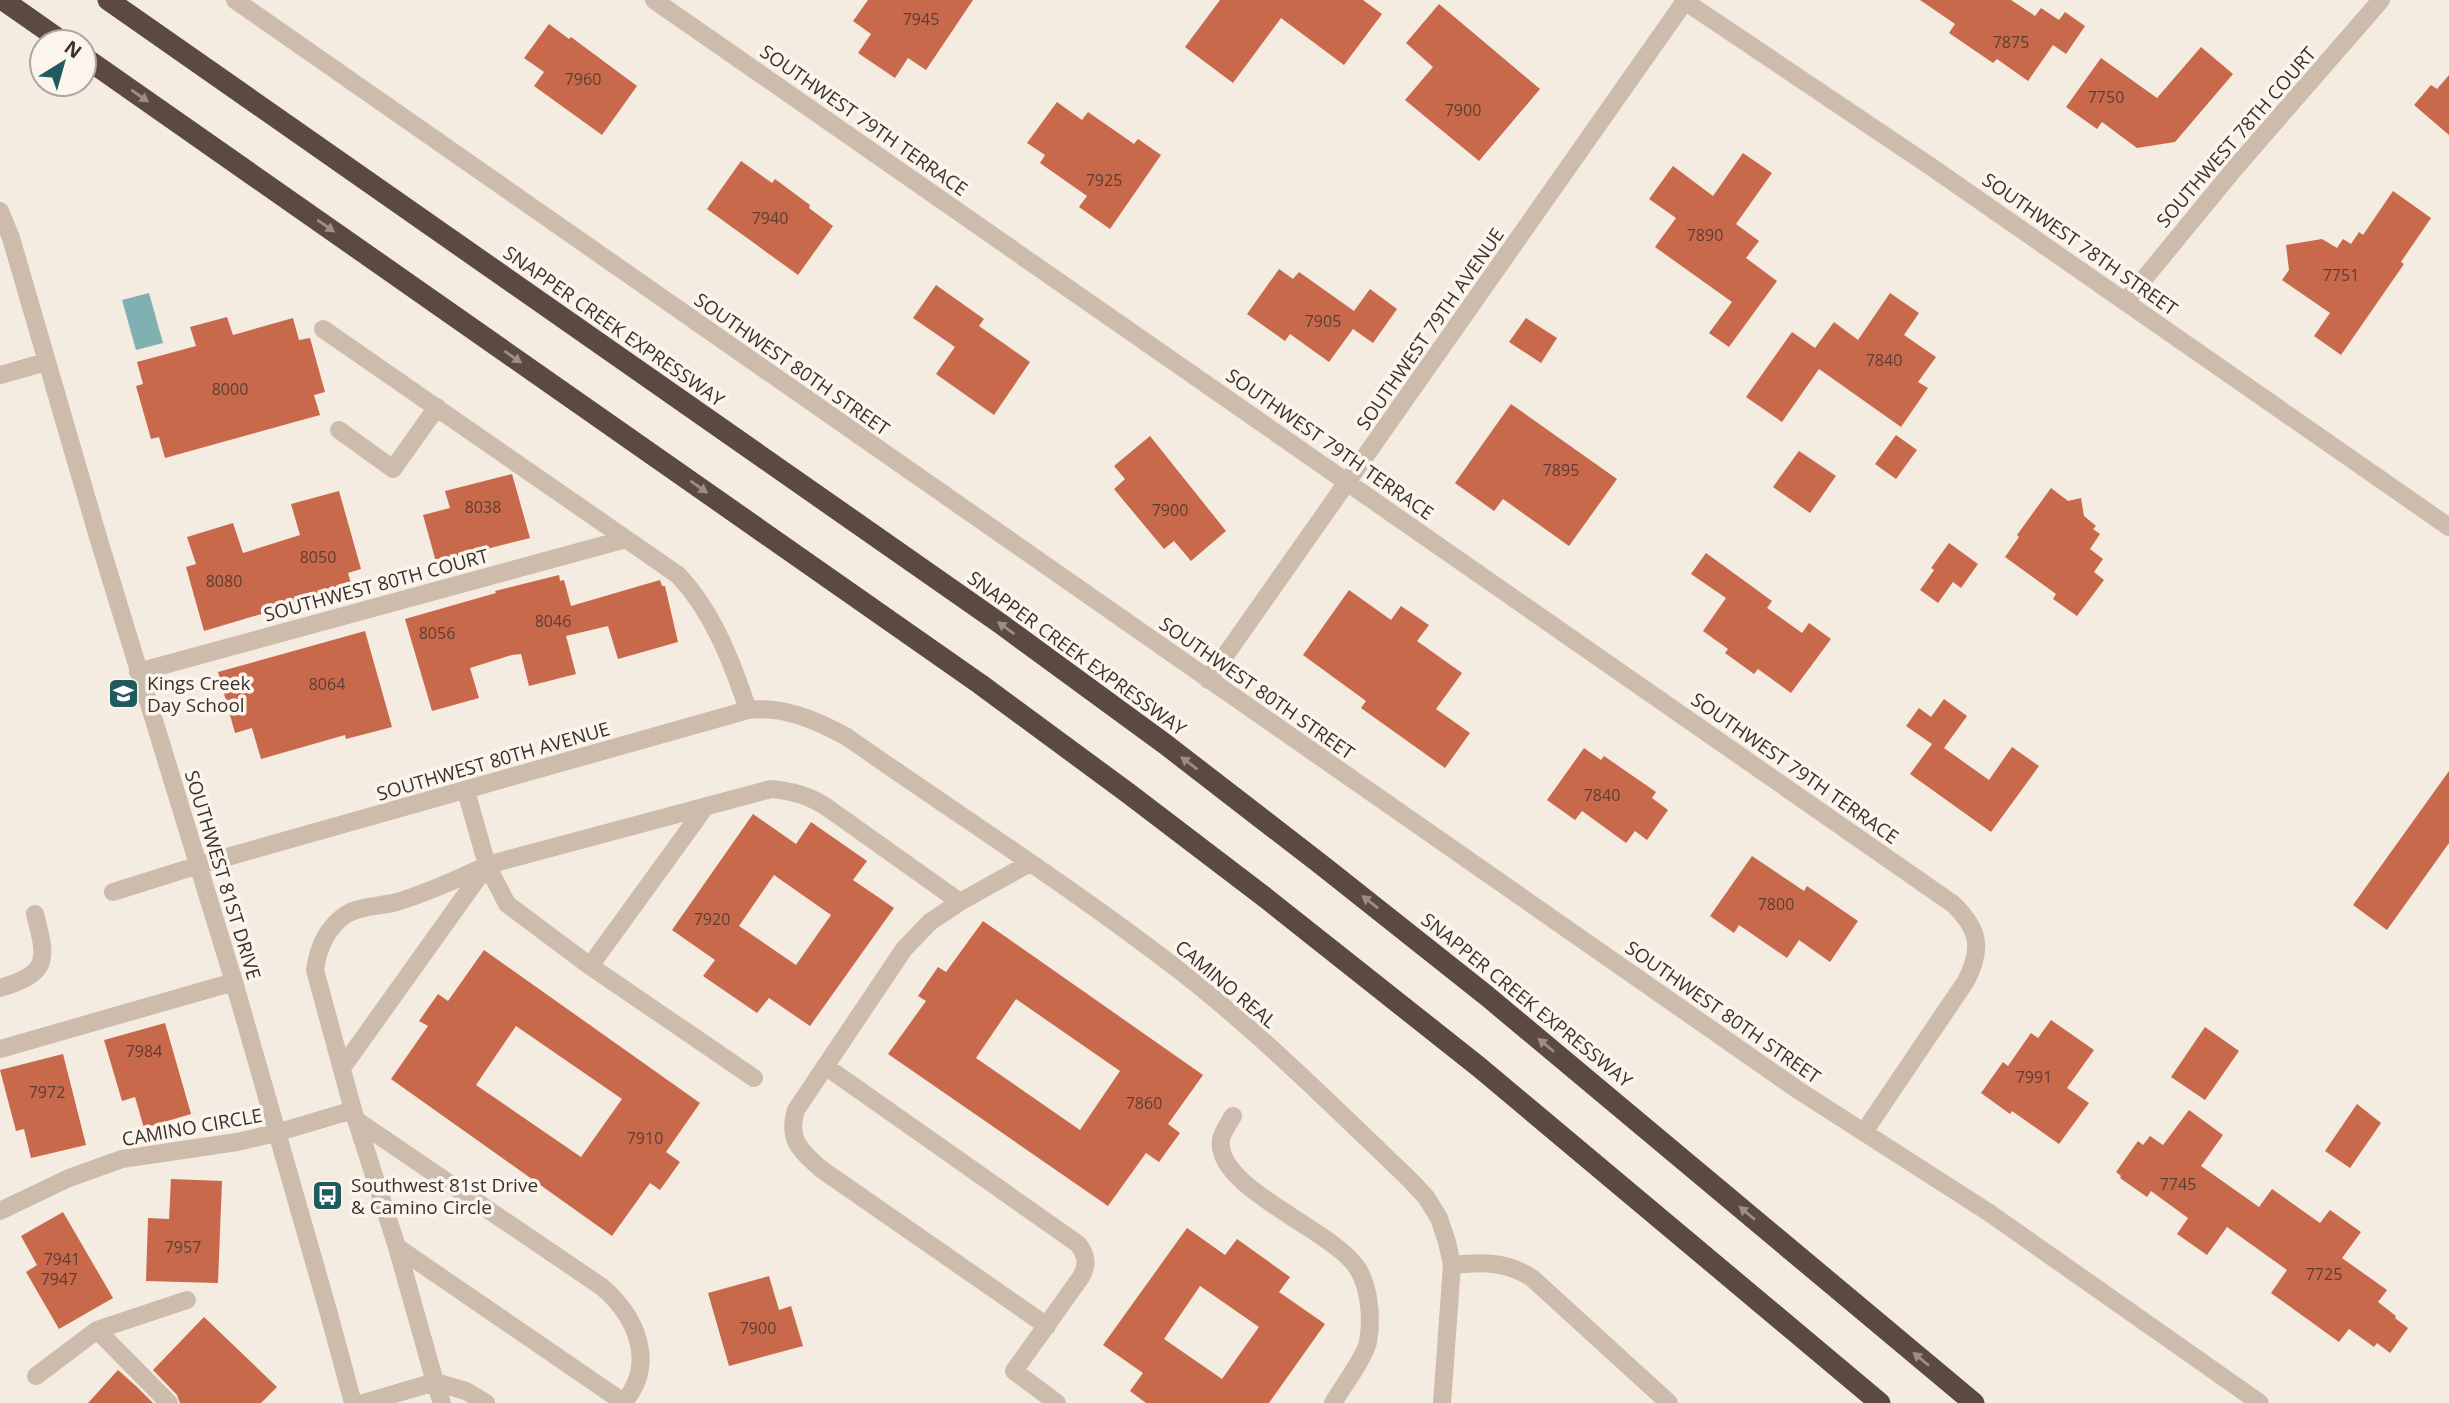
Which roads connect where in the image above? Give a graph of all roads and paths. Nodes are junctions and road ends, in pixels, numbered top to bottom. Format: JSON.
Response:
{"nodes":[{"id":1,"x":3,"y":0,"type":"edge"},
{"id":2,"x":108,"y":0,"type":"edge"},
{"id":3,"x":235,"y":0,"type":"edge"},
{"id":4,"x":654,"y":0,"type":"edge"},
{"id":5,"x":1684,"y":0,"type":"edge"},
{"id":6,"x":2381,"y":0,"type":"edge"},
{"id":7,"x":43,"y":28,"type":"edge"},
{"id":8,"x":98,"y":67,"type":"edge"},
{"id":9,"x":0,"y":211,"type":"edge"},
{"id":10,"x":2125,"y":302,"type":"junction"},
{"id":11,"x":323,"y":329,"type":"dead end"},
{"id":12,"x":46,"y":362,"type":"junction"},
{"id":13,"x":0,"y":375,"type":"edge"},
{"id":14,"x":437,"y":407,"type":"junction"},
{"id":15,"x":339,"y":430,"type":"dead end"},
{"id":16,"x":1348,"y":483,"type":"junction"},
{"id":17,"x":2449,"y":527,"type":"edge"},
{"id":18,"x":626,"y":539,"type":"junction"},
{"id":19,"x":138,"y":672,"type":"junction"},
{"id":20,"x":1208,"y":680,"type":"junction"},
{"id":21,"x":748,"y":710,"type":"junction"},
{"id":22,"x":801,"y":715,"type":"joint"},
{"id":23,"x":466,"y":791,"type":"junction"},
{"id":24,"x":706,"y":806,"type":"junction"},
{"id":25,"x":1030,"y":863,"type":"junction"},
{"id":26,"x":199,"y":865,"type":"junction"},
{"id":27,"x":488,"y":865,"type":"junction"},
{"id":28,"x":113,"y":892,"type":"dead end"},
{"id":29,"x":960,"y":902,"type":"junction"},
{"id":30,"x":35,"y":914,"type":"dead end"},
{"id":31,"x":590,"y":966,"type":"junction"},
{"id":32,"x":234,"y":982,"type":"junction"},
{"id":33,"x":0,"y":988,"type":"edge"},
{"id":34,"x":0,"y":1049,"type":"edge"},
{"id":35,"x":825,"y":1066,"type":"junction"},
{"id":36,"x":342,"y":1068,"type":"junction"},
{"id":37,"x":754,"y":1078,"type":"dead end"},
{"id":38,"x":356,"y":1116,"type":"junction"},
{"id":39,"x":1233,"y":1116,"type":"dead end"},
{"id":40,"x":1864,"y":1132,"type":"junction"},
{"id":41,"x":276,"y":1133,"type":"junction"},
{"id":42,"x":0,"y":1211,"type":"edge"},
{"id":43,"x":397,"y":1247,"type":"junction"},
{"id":44,"x":1452,"y":1265,"type":"junction"},
{"id":45,"x":187,"y":1300,"type":"dead end"},
{"id":46,"x":1047,"y":1326,"type":"junction"},
{"id":47,"x":97,"y":1330,"type":"junction"},
{"id":48,"x":36,"y":1376,"type":"dead end"},
{"id":49,"x":435,"y":1382,"type":"junction"},
{"id":50,"x":169,"y":1403,"type":"edge"},
{"id":51,"x":353,"y":1403,"type":"edge"},
{"id":52,"x":364,"y":1403,"type":"edge"},
{"id":53,"x":442,"y":1403,"type":"edge"},
{"id":54,"x":486,"y":1403,"type":"edge"},
{"id":55,"x":623,"y":1403,"type":"edge"},
{"id":56,"x":1057,"y":1403,"type":"edge"},
{"id":57,"x":1333,"y":1403,"type":"edge"},
{"id":58,"x":1442,"y":1403,"type":"edge"},
{"id":59,"x":1669,"y":1403,"type":"edge"},
{"id":60,"x":1880,"y":1403,"type":"edge"},
{"id":61,"x":1974,"y":1403,"type":"edge"},
{"id":62,"x":2260,"y":1403,"type":"edge"}],
"edges":[{"from":1,"to":7,"type":"highway"},
{"from":61,"to":2,"type":"highway","name":"SNAPPER CREEK EXPRESSWAY","one_way":true},
{"from":3,"to":20,"type":"street","name":"SOUTHWEST 80TH STREET"},
{"from":4,"to":16,"type":"street","name":"SOUTHWEST 79TH TERRACE"},
{"from":5,"to":10,"type":"street","name":"SOUTHWEST 78TH STREET"},
{"from":5,"to":16,"type":"street","name":"SOUTHWEST 79TH AVENUE"},
{"from":6,"to":10,"type":"street","name":"SOUTHWEST 78TH COURT"},
{"from":8,"to":60,"type":"highway","one_way":true},
{"from":9,"to":12,"type":"street","name":"SOUTHWEST 81ST DRIVE"},
{"from":10,"to":17,"type":"street","name":"SOUTHWEST 78TH STREET"},
{"from":11,"to":14,"type":"street"},
{"from":12,"to":13,"type":"street"},
{"from":12,"to":19,"type":"street","name":"SOUTHWEST 81ST DRIVE"},
{"from":14,"to":15,"type":"street"},
{"from":14,"to":18,"type":"street"},
{"from":16,"to":20,"type":"street","name":"SOUTHWEST 79TH AVENUE"},
{"from":16,"to":40,"type":"street","name":"SOUTHWEST 79TH TERRACE"},
{"from":18,"to":19,"type":"street","name":"SOUTHWEST 80TH COURT"},
{"from":18,"to":21,"type":"street"},
{"from":19,"to":26,"type":"street","name":"SOUTHWEST 81ST DRIVE"},
{"from":20,"to":40,"type":"street","name":"SOUTHWEST 80TH STREET"},
{"from":21,"to":22,"type":"street","name":"SOUTHWEST 80TH AVENUE"},
{"from":21,"to":23,"type":"street","name":"SOUTHWEST 80TH AVENUE"},
{"from":22,"to":25,"type":"street","name":"CAMINO REAL"},
{"from":23,"to":26,"type":"street","name":"SOUTHWEST 80TH AVENUE"},
{"from":23,"to":27,"type":"street"},
{"from":24,"to":27,"type":"street"},
{"from":24,"to":29,"type":"street"},
{"from":24,"to":31,"type":"street"},
{"from":25,"to":29,"type":"street"},
{"from":25,"to":44,"type":"street","name":"CAMINO REAL"},
{"from":26,"to":28,"type":"street","name":"SOUTHWEST 80TH AVENUE"},
{"from":26,"to":32,"type":"street","name":"SOUTHWEST 81ST DRIVE"},
{"from":27,"to":31,"type":"street"},
{"from":27,"to":36,"type":"street"},
{"from":27,"to":36,"type":"street"},
{"from":29,"to":35,"type":"street"},
{"from":30,"to":33,"type":"street"},
{"from":31,"to":37,"type":"street"},
{"from":32,"to":34,"type":"street"},
{"from":32,"to":41,"type":"street","name":"SOUTHWEST 81ST DRIVE"},
{"from":35,"to":46,"type":"street"},
{"from":35,"to":46,"type":"street"},
{"from":36,"to":38,"type":"street"},
{"from":38,"to":41,"type":"street","name":"CAMINO CIRCLE"},
{"from":38,"to":43,"type":"street"},
{"from":38,"to":55,"type":"street"},
{"from":39,"to":57,"type":"street"},
{"from":40,"to":62,"type":"street","name":"SOUTHWEST 80TH STREET"},
{"from":41,"to":42,"type":"street","name":"CAMINO CIRCLE"},
{"from":41,"to":51,"type":"street","name":"SOUTHWEST 81ST DRIVE"},
{"from":43,"to":49,"type":"street"},
{"from":43,"to":55,"type":"street"},
{"from":44,"to":58,"type":"street","name":"CAMINO REAL"},
{"from":44,"to":59,"type":"street"},
{"from":45,"to":47,"type":"street"},
{"from":46,"to":56,"type":"street"},
{"from":47,"to":48,"type":"street"},
{"from":47,"to":50,"type":"street"},
{"from":49,"to":52,"type":"street"},
{"from":49,"to":53,"type":"street"},
{"from":49,"to":54,"type":"street"}]}
